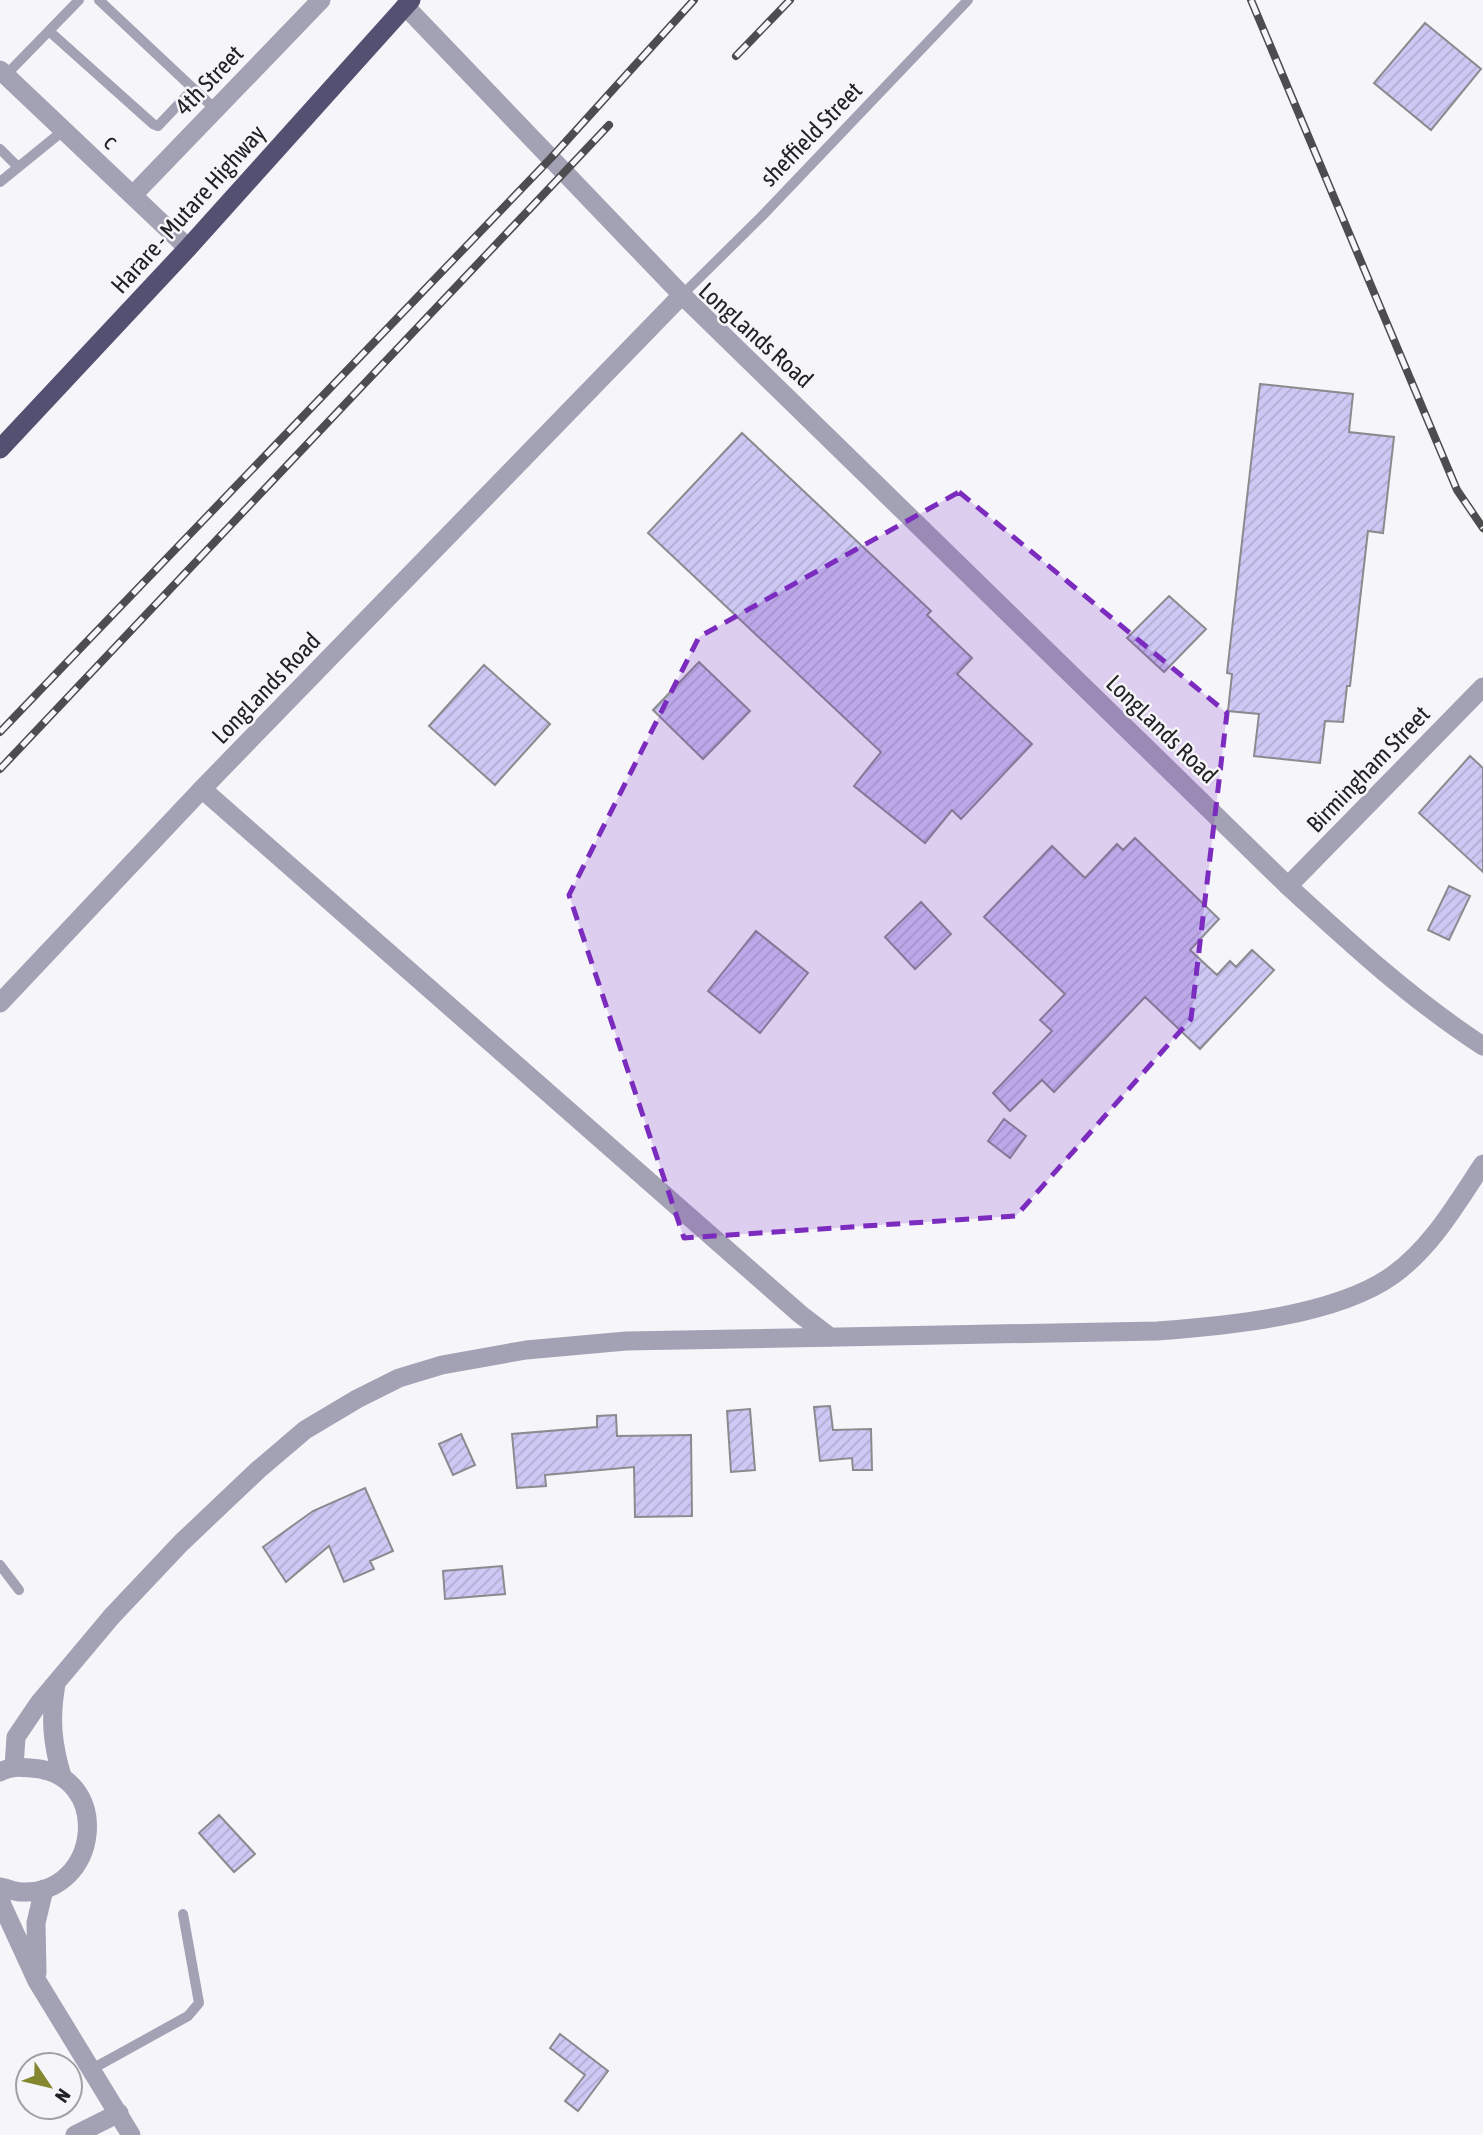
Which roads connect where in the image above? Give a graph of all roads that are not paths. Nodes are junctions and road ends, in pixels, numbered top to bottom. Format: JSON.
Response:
{"nodes":[{"id":1,"x":79,"y":0,"type":"edge"},
{"id":2,"x":99,"y":0,"type":"edge"},
{"id":3,"x":321,"y":0,"type":"edge"},
{"id":4,"x":968,"y":0,"type":"edge"},
{"id":5,"x":408,"y":3,"type":"edge"},
{"id":6,"x":49,"y":31,"type":"junction"},
{"id":7,"x":2,"y":75,"type":"edge"},
{"id":8,"x":193,"y":89,"type":"junction"},
{"id":9,"x":215,"y":109,"type":"junction"},
{"id":10,"x":64,"y":130,"type":"junction"},
{"id":11,"x":0,"y":149,"type":"edge"},
{"id":12,"x":19,"y":167,"type":"junction"},
{"id":13,"x":0,"y":182,"type":"edge"},
{"id":14,"x":134,"y":195,"type":"junction"},
{"id":15,"x":188,"y":248,"type":"junction"},
{"id":16,"x":682,"y":295,"type":"junction"},
{"id":17,"x":0,"y":449,"type":"edge"},
{"id":18,"x":1483,"y":687,"type":"edge"},
{"id":19,"x":202,"y":789,"type":"junction"},
{"id":20,"x":1288,"y":886,"type":"junction"},
{"id":21,"x":0,"y":1003,"type":"edge"},
{"id":22,"x":1483,"y":1046,"type":"edge"},
{"id":23,"x":1483,"y":1164,"type":"edge"},
{"id":24,"x":830,"y":1337,"type":"junction"},
{"id":25,"x":0,"y":1565,"type":"edge"},
{"id":26,"x":19,"y":1590,"type":"dead end"},
{"id":27,"x":56,"y":1683,"type":"junction"},
{"id":28,"x":6,"y":1767,"type":"edge"},
{"id":29,"x":62,"y":1776,"type":"junction"},
{"id":30,"x":0,"y":1887,"type":"edge"},
{"id":31,"x":44,"y":1889,"type":"junction"},
{"id":32,"x":0,"y":1894,"type":"edge"},
{"id":33,"x":183,"y":1914,"type":"dead end"},
{"id":34,"x":37,"y":1981,"type":"junction"},
{"id":35,"x":92,"y":2069,"type":"junction"},
{"id":36,"x":119,"y":2113,"type":"junction"},
{"id":37,"x":75,"y":2135,"type":"edge"},
{"id":38,"x":131,"y":2135,"type":"edge"}],
"edges":[{"from":1,"to":6,"type":"lane"},
{"from":2,"to":8,"type":"lane"},
{"from":3,"to":9,"type":"street","name":"4th Street"},
{"from":4,"to":16,"type":"lane","name":"sheffield Street"},
{"from":5,"to":15,"type":"highway","name":"Harare - Mutare Highway"},
{"from":5,"to":16,"type":"street"},
{"from":6,"to":7,"type":"lane"},
{"from":6,"to":8,"type":"lane"},
{"from":7,"to":10,"type":"street","name":"c"},
{"from":8,"to":9,"type":"lane"},
{"from":9,"to":14,"type":"street","name":"4th Street"},
{"from":10,"to":12,"type":"lane"},
{"from":10,"to":14,"type":"street","name":"c"},
{"from":11,"to":12,"type":"lane"},
{"from":12,"to":13,"type":"lane"},
{"from":14,"to":15,"type":"street","name":"c"},
{"from":15,"to":17,"type":"highway","name":"Harare - Mutare Highway"},
{"from":16,"to":19,"type":"street","name":"LongLands Road"},
{"from":16,"to":20,"type":"street","name":"LongLands Road"},
{"from":18,"to":20,"type":"street","name":"Birmingham Street"},
{"from":19,"to":21,"type":"street","name":"LongLands Road"},
{"from":19,"to":24,"type":"street"},
{"from":20,"to":22,"type":"street","name":"LongLands Road"},
{"from":23,"to":24,"type":"street"},
{"from":24,"to":27,"type":"street"},
{"from":25,"to":26,"type":"lane"},
{"from":27,"to":28,"type":"street"},
{"from":27,"to":29,"type":"street"},
{"from":28,"to":29,"type":"street"},
{"from":29,"to":31,"type":"street"},
{"from":30,"to":31,"type":"street"},
{"from":31,"to":34,"type":"street"},
{"from":32,"to":34,"type":"street"},
{"from":33,"to":35,"type":"lane"},
{"from":34,"to":35,"type":"street"},
{"from":35,"to":36,"type":"street"},
{"from":36,"to":37,"type":"street"},
{"from":36,"to":38,"type":"street"}]}
